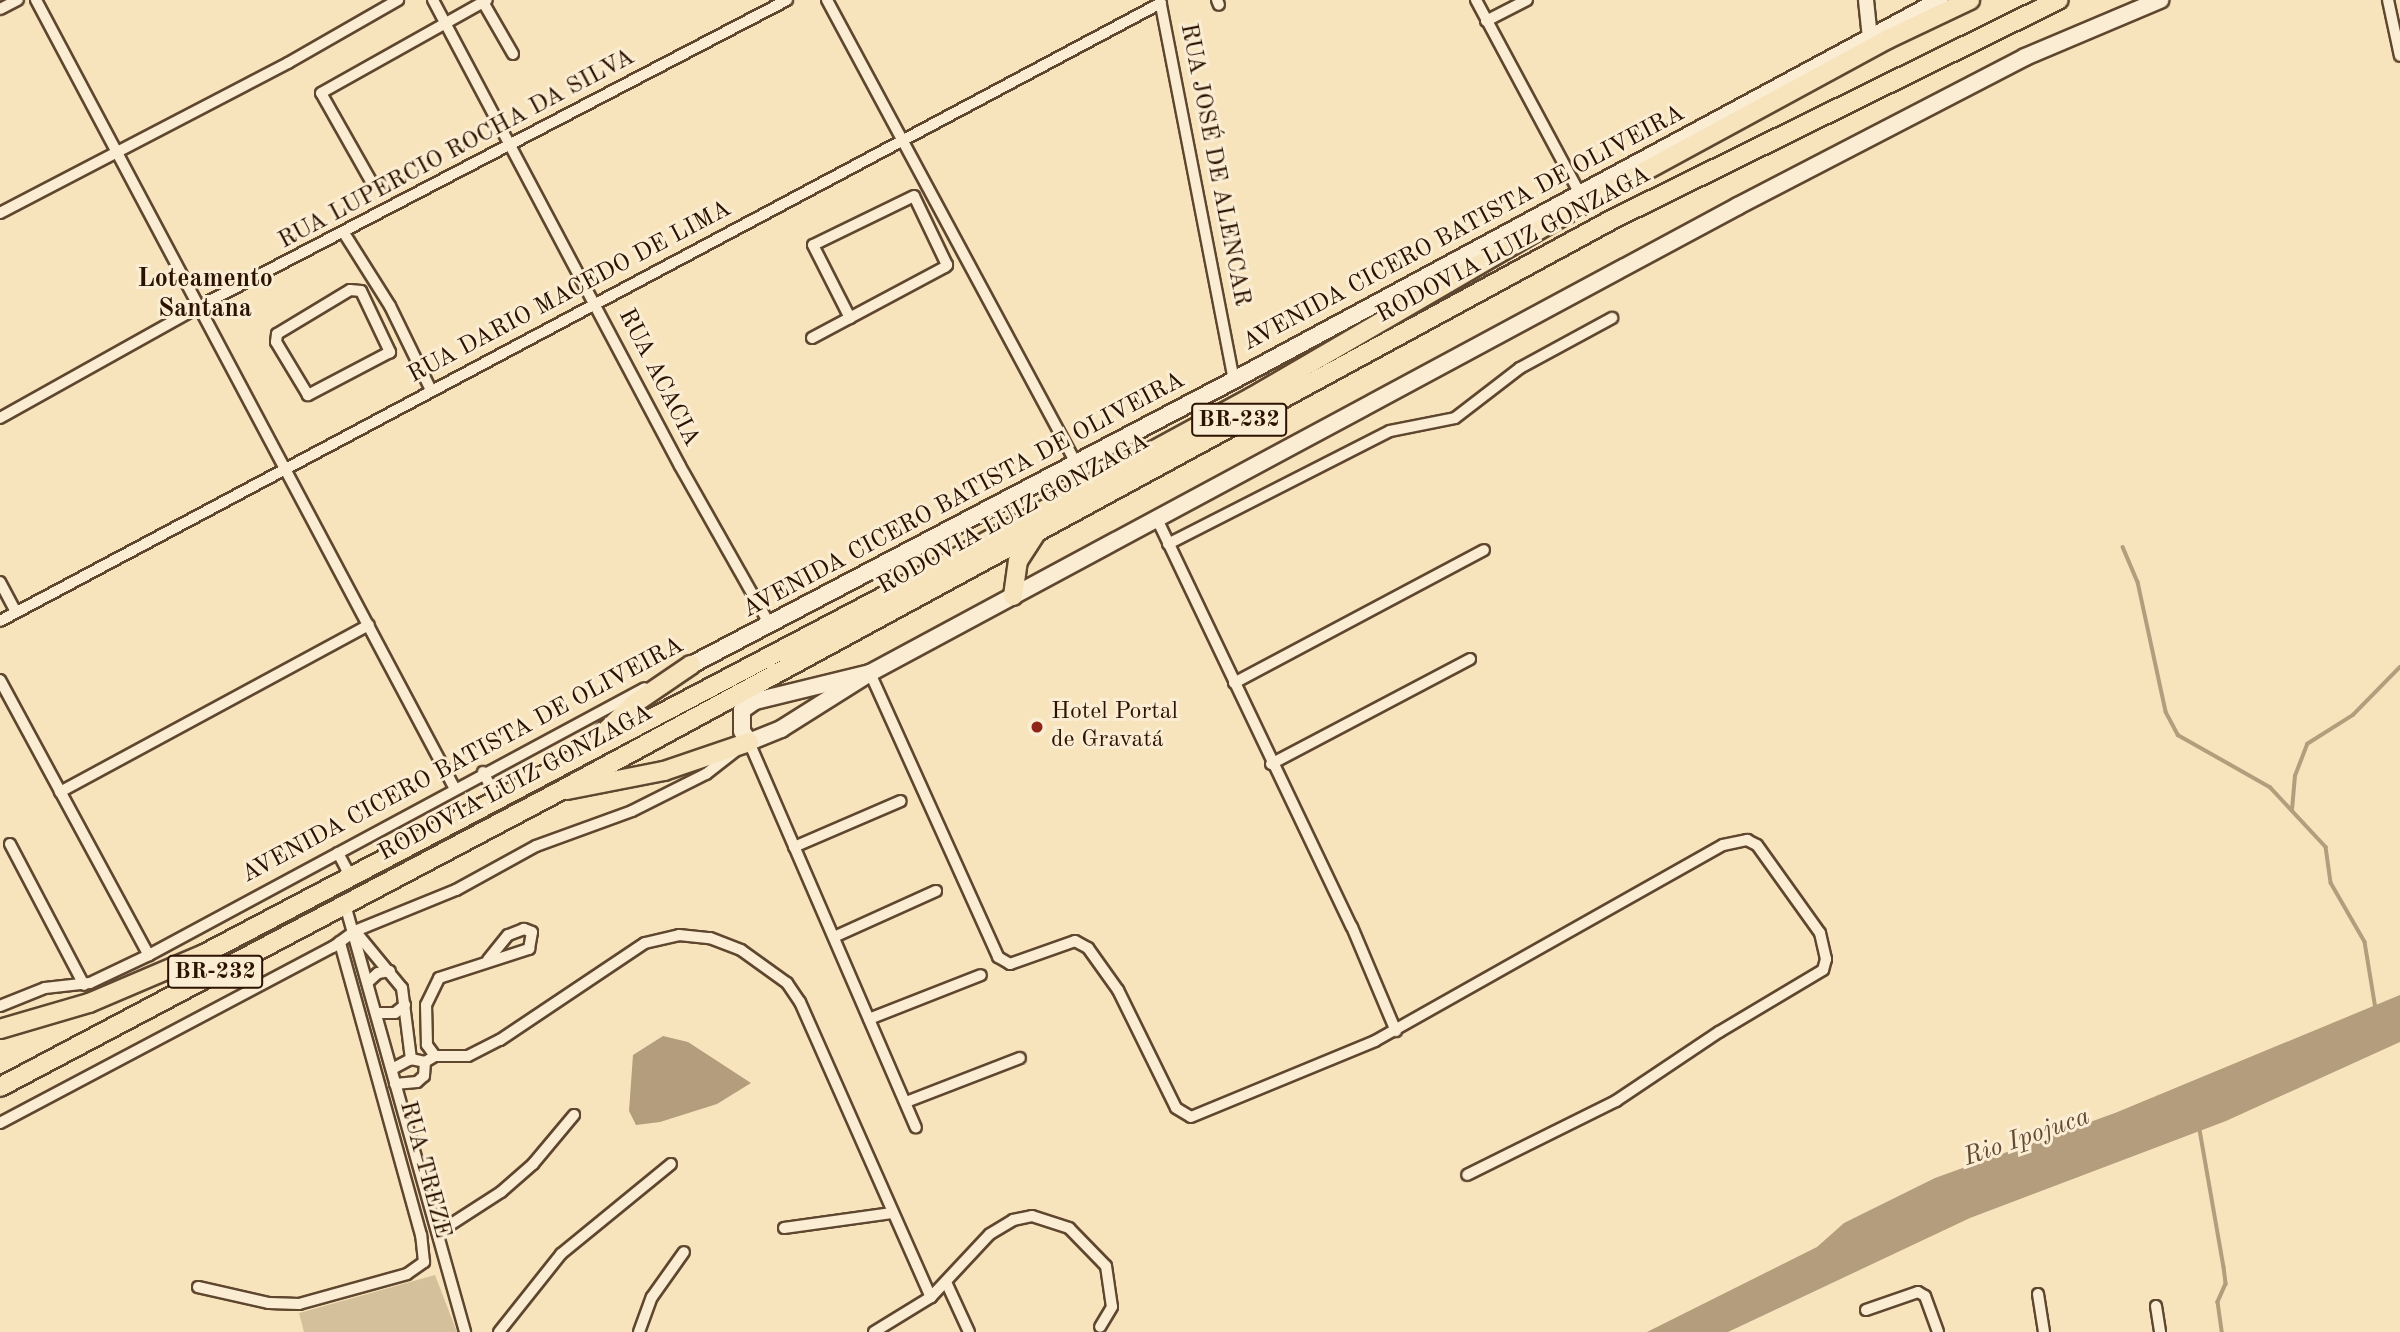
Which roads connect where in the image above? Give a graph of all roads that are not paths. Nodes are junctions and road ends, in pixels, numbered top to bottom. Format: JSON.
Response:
{"nodes":[{"id":1,"x":18,"y":0,"type":"edge"},
{"id":2,"x":37,"y":0,"type":"edge"},
{"id":3,"x":398,"y":0,"type":"edge"},
{"id":4,"x":433,"y":0,"type":"edge"},
{"id":5,"x":786,"y":0,"type":"edge"},
{"id":6,"x":827,"y":0,"type":"edge"},
{"id":7,"x":1476,"y":0,"type":"edge"},
{"id":8,"x":1527,"y":0,"type":"edge"},
{"id":9,"x":1866,"y":0,"type":"edge"},
{"id":10,"x":1940,"y":0,"type":"edge"},
{"id":11,"x":1970,"y":0,"type":"edge"},
{"id":12,"x":2059,"y":0,"type":"edge"},
{"id":13,"x":2160,"y":0,"type":"edge"},
{"id":14,"x":2388,"y":0,"type":"edge"},
{"id":15,"x":485,"y":1,"type":"edge"},
{"id":16,"x":1160,"y":2,"type":"edge"},
{"id":17,"x":0,"y":9,"type":"edge"},
{"id":18,"x":1486,"y":21,"type":"junction"},
{"id":19,"x":447,"y":23,"type":"junction"},
{"id":20,"x":1870,"y":37,"type":"junction"},
{"id":21,"x":513,"y":54,"type":"dead end"},
{"id":22,"x":2400,"y":56,"type":"edge"},
{"id":23,"x":904,"y":140,"type":"junction"},
{"id":24,"x":511,"y":145,"type":"junction"},
{"id":25,"x":115,"y":152,"type":"junction"},
{"id":26,"x":372,"y":183,"type":"dead end"},
{"id":27,"x":1579,"y":192,"type":"junction"},
{"id":28,"x":0,"y":213,"type":"edge"},
{"id":29,"x":947,"y":221,"type":"junction"},
{"id":30,"x":933,"y":230,"type":"junction"},
{"id":31,"x":344,"y":233,"type":"junction"},
{"id":32,"x":596,"y":303,"type":"junction"},
{"id":33,"x":200,"y":306,"type":"junction"},
{"id":34,"x":390,"y":306,"type":"junction"},
{"id":35,"x":375,"y":317,"type":"junction"},
{"id":36,"x":850,"y":318,"type":"junction"},
{"id":37,"x":1612,"y":318,"type":"dead end"},
{"id":38,"x":812,"y":338,"type":"dead end"},
{"id":39,"x":1234,"y":380,"type":"junction"},
{"id":40,"x":431,"y":390,"type":"junction"},
{"id":41,"x":0,"y":418,"type":"edge"},
{"id":42,"x":1076,"y":463,"type":"junction"},
{"id":43,"x":285,"y":468,"type":"junction"},
{"id":44,"x":1157,"y":519,"type":"junction"},
{"id":45,"x":1041,"y":527,"type":"junction"},
{"id":46,"x":1168,"y":544,"type":"junction"},
{"id":47,"x":1484,"y":550,"type":"dead end"},
{"id":48,"x":0,"y":582,"type":"edge"},
{"id":49,"x":1013,"y":596,"type":"junction"},
{"id":50,"x":16,"y":611,"type":"junction"},
{"id":51,"x":0,"y":621,"type":"edge"},
{"id":52,"x":369,"y":625,"type":"junction"},
{"id":53,"x":770,"y":625,"type":"junction"},
{"id":54,"x":1470,"y":659,"type":"dead end"},
{"id":55,"x":691,"y":665,"type":"junction"},
{"id":56,"x":870,"y":673,"type":"junction"},
{"id":57,"x":0,"y":680,"type":"edge"},
{"id":58,"x":1234,"y":683,"type":"junction"},
{"id":59,"x":745,"y":743,"type":"junction"},
{"id":60,"x":582,"y":755,"type":"junction"},
{"id":61,"x":1271,"y":764,"type":"junction"},
{"id":62,"x":483,"y":772,"type":"junction"},
{"id":63,"x":454,"y":787,"type":"junction"},
{"id":64,"x":560,"y":791,"type":"junction"},
{"id":65,"x":60,"y":792,"type":"junction"},
{"id":66,"x":497,"y":800,"type":"junction"},
{"id":67,"x":901,"y":801,"type":"dead end"},
{"id":68,"x":10,"y":844,"type":"dead end"},
{"id":69,"x":794,"y":847,"type":"junction"},
{"id":70,"x":338,"y":853,"type":"junction"},
{"id":71,"x":351,"y":877,"type":"junction"},
{"id":72,"x":936,"y":891,"type":"dead end"},
{"id":73,"x":344,"y":901,"type":"junction"},
{"id":74,"x":355,"y":931,"type":"junction"},
{"id":75,"x":834,"y":937,"type":"junction"},
{"id":76,"x":340,"y":943,"type":"junction"},
{"id":77,"x":149,"y":955,"type":"junction"},
{"id":78,"x":488,"y":960,"type":"dead end"},
{"id":79,"x":390,"y":971,"type":"junction"},
{"id":80,"x":981,"y":975,"type":"dead end"},
{"id":81,"x":368,"y":982,"type":"junction"},
{"id":82,"x":84,"y":985,"type":"junction"},
{"id":83,"x":405,"y":1005,"type":"junction"},
{"id":84,"x":0,"y":1006,"type":"edge"},
{"id":85,"x":379,"y":1013,"type":"junction"},
{"id":86,"x":869,"y":1019,"type":"junction"},
{"id":87,"x":0,"y":1029,"type":"edge"},
{"id":88,"x":1396,"y":1031,"type":"junction"},
{"id":89,"x":435,"y":1056,"type":"junction"},
{"id":90,"x":1020,"y":1058,"type":"dead end"},
{"id":91,"x":411,"y":1059,"type":"junction"},
{"id":92,"x":425,"y":1062,"type":"junction"},
{"id":93,"x":392,"y":1069,"type":"junction"},
{"id":94,"x":395,"y":1084,"type":"junction"},
{"id":95,"x":0,"y":1087,"type":"edge"},
{"id":96,"x":906,"y":1102,"type":"junction"},
{"id":97,"x":574,"y":1115,"type":"dead end"},
{"id":98,"x":0,"y":1123,"type":"edge"},
{"id":99,"x":916,"y":1127,"type":"dead end"},
{"id":100,"x":671,"y":1164,"type":"dead end"},
{"id":101,"x":1468,"y":1175,"type":"dead end"},
{"id":102,"x":892,"y":1213,"type":"junction"},
{"id":103,"x":784,"y":1228,"type":"dead end"},
{"id":104,"x":439,"y":1232,"type":"junction"},
{"id":105,"x":684,"y":1252,"type":"dead end"},
{"id":106,"x":946,"y":1282,"type":"junction"},
{"id":107,"x":198,"y":1287,"type":"dead end"},
{"id":108,"x":2039,"y":1294,"type":"dead end"},
{"id":109,"x":932,"y":1297,"type":"junction"},
{"id":110,"x":2156,"y":1306,"type":"dead end"},
{"id":111,"x":1866,"y":1310,"type":"dead end"},
{"id":112,"x":1100,"y":1327,"type":"dead end"},
{"id":113,"x":466,"y":1332,"type":"edge"},
{"id":114,"x":499,"y":1332,"type":"edge"},
{"id":115,"x":639,"y":1332,"type":"edge"},
{"id":116,"x":874,"y":1332,"type":"edge"},
{"id":117,"x":969,"y":1332,"type":"edge"},
{"id":118,"x":1938,"y":1332,"type":"edge"},
{"id":119,"x":2044,"y":1332,"type":"edge"},
{"id":120,"x":2160,"y":1332,"type":"edge"}],
"edges":[{"from":1,"to":17,"type":"street"},
{"from":2,"to":25,"type":"street"},
{"from":3,"to":25,"type":"street"},
{"from":4,"to":19,"type":"street","name":"RUA ACACIA"},
{"from":5,"to":24,"type":"street","name":"RUA LUPERCIO ROCHA DA SILVA"},
{"from":6,"to":23,"type":"street"},
{"from":7,"to":18,"type":"street"},
{"from":8,"to":18,"type":"street"},
{"from":9,"to":20,"type":"street"},
{"from":10,"to":20,"type":"main road","name":"AVENIDA CICERO BATISTA DE OLIVEIRA"},
{"from":11,"to":60,"type":"highway","name":"RODOVIA LUIZ GONZAGA","number":"BR-232"},
{"from":12,"to":45,"type":"highway","name":"RODOVIA LUIZ GONZAGA","number":"BR-232"},
{"from":13,"to":44,"type":"main road"},
{"from":14,"to":22,"type":"street"},
{"from":15,"to":19,"type":"street"},
{"from":15,"to":21,"type":"street"},
{"from":16,"to":23,"type":"street","name":"RUA DARIO MACEDO DE LIMA"},
{"from":16,"to":39,"type":"street","name":"RUA JOSÉ DE ALENCAR"},
{"from":18,"to":27,"type":"street"},
{"from":19,"to":24,"type":"street","name":"RUA ACACIA"},
{"from":19,"to":26,"type":"street"},
{"from":20,"to":27,"type":"main road","name":"AVENIDA CICERO BATISTA DE OLIVEIRA"},
{"from":23,"to":29,"type":"street"},
{"from":23,"to":32,"type":"street","name":"RUA DARIO MACEDO DE LIMA"},
{"from":24,"to":31,"type":"street","name":"RUA LUPERCIO ROCHA DA SILVA"},
{"from":24,"to":32,"type":"street","name":"RUA ACACIA"},
{"from":25,"to":28,"type":"street"},
{"from":25,"to":33,"type":"street"},
{"from":27,"to":39,"type":"main road","name":"AVENIDA CICERO BATISTA DE OLIVEIRA"},
{"from":29,"to":30,"type":"street"},
{"from":29,"to":42,"type":"street"},
{"from":30,"to":36,"type":"street"},
{"from":30,"to":36,"type":"street"},
{"from":31,"to":33,"type":"street","name":"RUA LUPERCIO ROCHA DA SILVA"},
{"from":31,"to":34,"type":"street"},
{"from":32,"to":40,"type":"street","name":"RUA DARIO MACEDO DE LIMA"},
{"from":32,"to":53,"type":"street","name":"RUA ACACIA"},
{"from":33,"to":41,"type":"street","name":"RUA LUPERCIO ROCHA DA SILVA"},
{"from":33,"to":43,"type":"street"},
{"from":34,"to":35,"type":"street"},
{"from":34,"to":40,"type":"street"},
{"from":35,"to":35,"type":"street"},
{"from":36,"to":38,"type":"street"},
{"from":37,"to":46,"type":"street"},
{"from":39,"to":42,"type":"main road","name":"AVENIDA CICERO BATISTA DE OLIVEIRA"},
{"from":40,"to":43,"type":"street","name":"RUA DARIO MACEDO DE LIMA"},
{"from":42,"to":53,"type":"main road","name":"AVENIDA CICERO BATISTA DE OLIVEIRA"},
{"from":43,"to":50,"type":"street","name":"RUA DARIO MACEDO DE LIMA"},
{"from":43,"to":52,"type":"street"},
{"from":44,"to":46,"type":"street"},
{"from":44,"to":49,"type":"main road"},
{"from":45,"to":49,"type":"highway"},
{"from":45,"to":64,"type":"highway","name":"RODOVIA LUIZ GONZAGA","number":"BR-232"},
{"from":46,"to":58,"type":"street"},
{"from":47,"to":58,"type":"street"},
{"from":48,"to":50,"type":"street"},
{"from":49,"to":56,"type":"main road"},
{"from":50,"to":51,"type":"street","name":"RUA DARIO MACEDO DE LIMA"},
{"from":52,"to":63,"type":"street"},
{"from":52,"to":65,"type":"street"},
{"from":53,"to":55,"type":"main road","name":"AVENIDA CICERO BATISTA DE OLIVEIRA"},
{"from":54,"to":61,"type":"street"},
{"from":55,"to":60,"type":"highway"},
{"from":55,"to":62,"type":"street","name":"AVENIDA CICERO BATISTA DE OLIVEIRA"},
{"from":56,"to":59,"type":"main road"},
{"from":56,"to":59,"type":"main road"},
{"from":56,"to":88,"type":"street"},
{"from":57,"to":65,"type":"street"},
{"from":58,"to":61,"type":"street"},
{"from":59,"to":64,"type":"highway"},
{"from":59,"to":69,"type":"street"},
{"from":59,"to":74,"type":"street"},
{"from":60,"to":66,"type":"highway","name":"RODOVIA LUIZ GONZAGA","number":"BR-232"},
{"from":61,"to":88,"type":"street"},
{"from":62,"to":63,"type":"street","name":"AVENIDA CICERO BATISTA DE OLIVEIRA"},
{"from":62,"to":66,"type":"street"},
{"from":63,"to":70,"type":"street","name":"AVENIDA CICERO BATISTA DE OLIVEIRA"},
{"from":64,"to":73,"type":"highway","name":"RODOVIA LUIZ GONZAGA","number":"BR-232"},
{"from":65,"to":77,"type":"street"},
{"from":66,"to":71,"type":"highway","name":"RODOVIA LUIZ GONZAGA","number":"BR-232"},
{"from":67,"to":69,"type":"street"},
{"from":68,"to":82,"type":"street"},
{"from":69,"to":75,"type":"street"},
{"from":70,"to":71,"type":"street"},
{"from":70,"to":77,"type":"street","name":"AVENIDA CICERO BATISTA DE OLIVEIRA"},
{"from":71,"to":87,"type":"highway","name":"RODOVIA LUIZ GONZAGA","number":"BR-232"},
{"from":72,"to":75,"type":"street"},
{"from":73,"to":74,"type":"street"},
{"from":73,"to":95,"type":"highway","name":"RODOVIA LUIZ GONZAGA","number":"BR-232"},
{"from":74,"to":76,"type":"street"},
{"from":74,"to":79,"type":"street"},
{"from":74,"to":81,"type":"street"},
{"from":75,"to":86,"type":"street"},
{"from":76,"to":98,"type":"street"},
{"from":76,"to":107,"type":"street","name":"RUA TREZE"},
{"from":77,"to":82,"type":"street","name":"AVENIDA CICERO BATISTA DE OLIVEIRA"},
{"from":78,"to":89,"type":"street"},
{"from":79,"to":81,"type":"street"},
{"from":79,"to":83,"type":"street"},
{"from":80,"to":86,"type":"street"},
{"from":81,"to":85,"type":"street"},
{"from":82,"to":84,"type":"street","name":"AVENIDA CICERO BATISTA DE OLIVEIRA"},
{"from":83,"to":85,"type":"street"},
{"from":83,"to":91,"type":"street"},
{"from":85,"to":93,"type":"street"},
{"from":86,"to":96,"type":"street"},
{"from":88,"to":101,"type":"street"},
{"from":89,"to":92,"type":"street"},
{"from":89,"to":102,"type":"street"},
{"from":90,"to":96,"type":"street"},
{"from":91,"to":92,"type":"street"},
{"from":91,"to":93,"type":"street"},
{"from":92,"to":94,"type":"street"},
{"from":93,"to":94,"type":"street"},
{"from":94,"to":104,"type":"street"},
{"from":96,"to":99,"type":"street"},
{"from":97,"to":104,"type":"street"},
{"from":100,"to":114,"type":"street"},
{"from":102,"to":103,"type":"street"},
{"from":102,"to":109,"type":"street"},
{"from":104,"to":113,"type":"street"},
{"from":105,"to":115,"type":"street"},
{"from":106,"to":109,"type":"street"},
{"from":106,"to":112,"type":"street"},
{"from":106,"to":117,"type":"street"},
{"from":108,"to":119,"type":"street"},
{"from":109,"to":116,"type":"street"},
{"from":110,"to":120,"type":"street"},
{"from":111,"to":118,"type":"street"}]}
